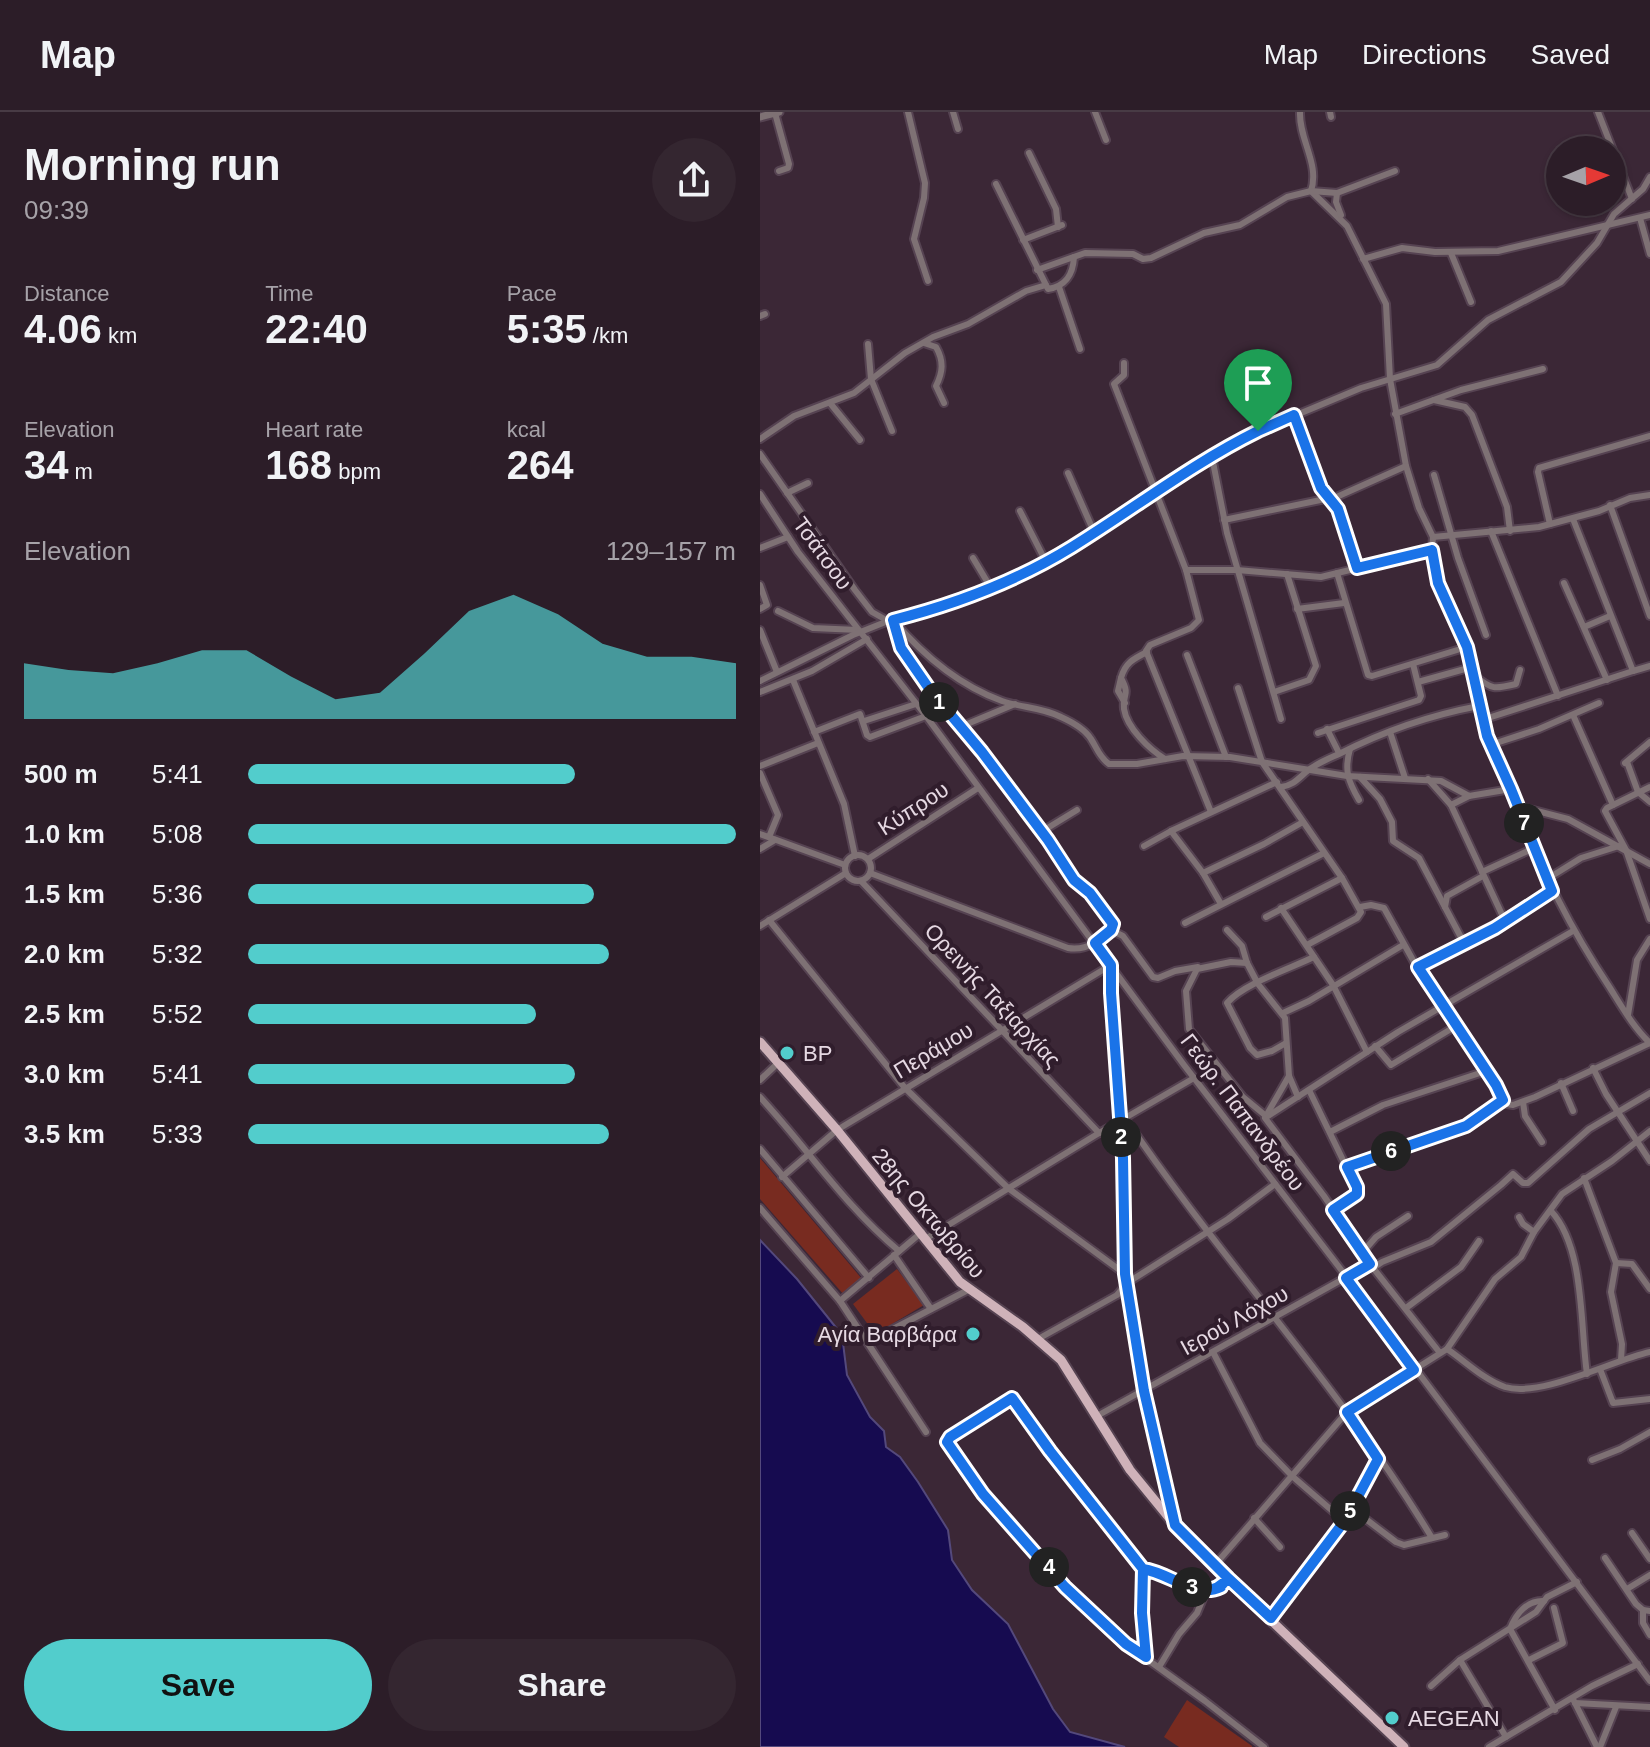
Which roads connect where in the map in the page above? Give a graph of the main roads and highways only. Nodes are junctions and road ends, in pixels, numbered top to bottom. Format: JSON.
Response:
{"nodes":[{"id":1,"x":760,"y":1042,"type":"edge"},
{"id":2,"x":1403,"y":1747,"type":"edge"}],
"edges":[{"from":1,"to":2,"type":"main road","name":"28ης Οκτωβρίου"}]}
